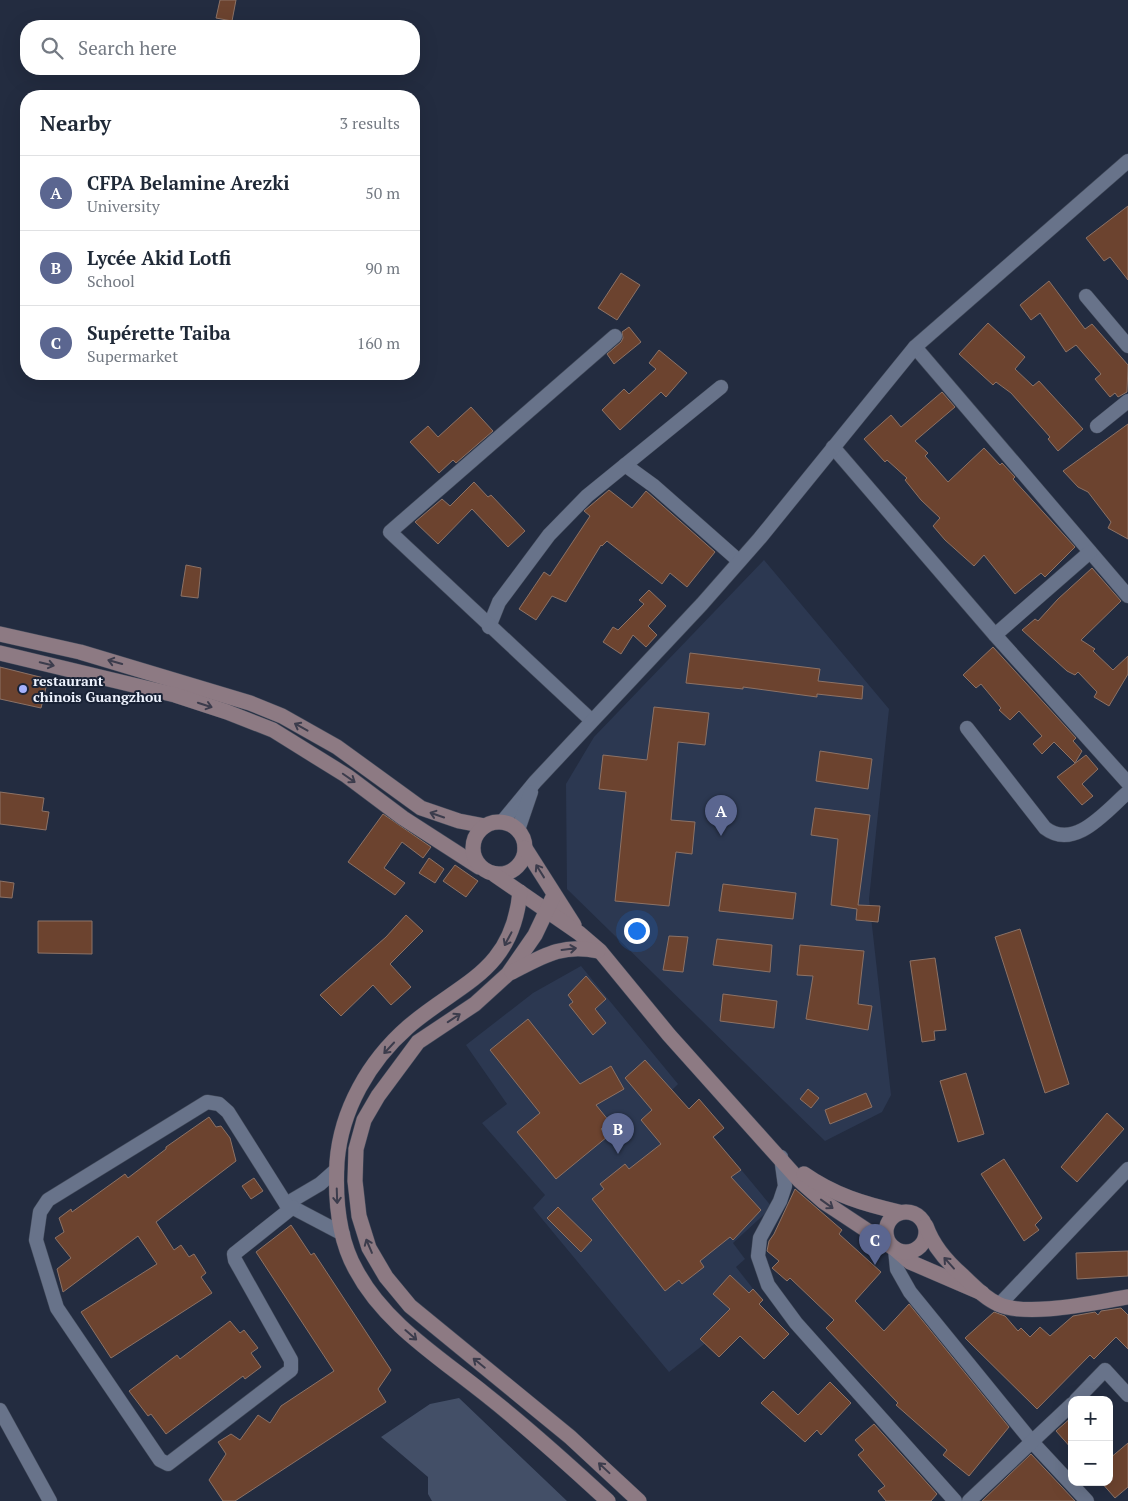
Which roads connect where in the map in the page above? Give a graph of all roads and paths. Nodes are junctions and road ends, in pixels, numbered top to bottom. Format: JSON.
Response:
{"nodes":[{"id":1,"x":1128,"y":161,"type":"edge"},
{"id":2,"x":1086,"y":296,"type":"dead end"},
{"id":3,"x":615,"y":336,"type":"dead end"},
{"id":4,"x":1128,"y":346,"type":"edge"},
{"id":5,"x":915,"y":347,"type":"junction"},
{"id":6,"x":721,"y":387,"type":"dead end"},
{"id":7,"x":1128,"y":401,"type":"edge"},
{"id":8,"x":1097,"y":426,"type":"dead end"},
{"id":9,"x":833,"y":448,"type":"junction"},
{"id":10,"x":625,"y":465,"type":"junction"},
{"id":11,"x":1090,"y":552,"type":"junction"},
{"id":12,"x":739,"y":561,"type":"junction"},
{"id":13,"x":1128,"y":596,"type":"edge"},
{"id":14,"x":490,"y":627,"type":"junction"},
{"id":15,"x":0,"y":634,"type":"edge"},
{"id":16,"x":995,"y":635,"type":"junction"},
{"id":17,"x":0,"y":653,"type":"edge"},
{"id":18,"x":591,"y":720,"type":"junction"},
{"id":19,"x":967,"y":728,"type":"dead end"},
{"id":20,"x":535,"y":782,"type":"junction"},
{"id":21,"x":1128,"y":784,"type":"edge"},
{"id":22,"x":1128,"y":792,"type":"edge"},
{"id":23,"x":502,"y":822,"type":"junction"},
{"id":24,"x":485,"y":826,"type":"junction"},
{"id":25,"x":518,"y":830,"type":"junction"},
{"id":26,"x":525,"y":848,"type":"junction"},
{"id":27,"x":479,"y":866,"type":"junction"},
{"id":28,"x":495,"y":874,"type":"junction"},
{"id":29,"x":520,"y":892,"type":"junction"},
{"id":30,"x":554,"y":895,"type":"junction"},
{"id":31,"x":548,"y":911,"type":"junction"},
{"id":32,"x":579,"y":933,"type":"junction"},
{"id":33,"x":600,"y":951,"type":"junction"},
{"id":34,"x":508,"y":974,"type":"junction"},
{"id":35,"x":781,"y":1157,"type":"junction"},
{"id":36,"x":337,"y":1169,"type":"junction"},
{"id":37,"x":1128,"y":1169,"type":"edge"},
{"id":38,"x":289,"y":1206,"type":"junction"},
{"id":39,"x":899,"y":1212,"type":"junction"},
{"id":40,"x":926,"y":1226,"type":"junction"},
{"id":41,"x":343,"y":1234,"type":"junction"},
{"id":42,"x":896,"y":1249,"type":"junction"},
{"id":43,"x":982,"y":1293,"type":"junction"},
{"id":44,"x":1128,"y":1297,"type":"edge"},
{"id":45,"x":999,"y":1305,"type":"junction"},
{"id":46,"x":1128,"y":1395,"type":"edge"},
{"id":47,"x":1080,"y":1396,"type":"edge"},
{"id":48,"x":1068,"y":1408,"type":"edge"},
{"id":49,"x":0,"y":1410,"type":"edge"},
{"id":50,"x":1033,"y":1443,"type":"junction"},
{"id":51,"x":50,"y":1501,"type":"edge"},
{"id":52,"x":608,"y":1501,"type":"edge"},
{"id":53,"x":639,"y":1501,"type":"edge"},
{"id":54,"x":955,"y":1501,"type":"edge"},
{"id":55,"x":969,"y":1501,"type":"edge"},
{"id":56,"x":1087,"y":1501,"type":"edge"}],
"edges":[{"from":1,"to":5,"type":"street"},
{"from":2,"to":4,"type":"street"},
{"from":3,"to":14,"type":"street"},
{"from":5,"to":9,"type":"street"},
{"from":5,"to":11,"type":"street"},
{"from":6,"to":10,"type":"street"},
{"from":7,"to":8,"type":"street"},
{"from":9,"to":12,"type":"street"},
{"from":9,"to":16,"type":"street"},
{"from":10,"to":12,"type":"street"},
{"from":10,"to":14,"type":"street"},
{"from":11,"to":13,"type":"street"},
{"from":11,"to":16,"type":"street"},
{"from":12,"to":18,"type":"street"},
{"from":14,"to":18,"type":"street"},
{"from":24,"to":15,"type":"main road","one_way":true},
{"from":16,"to":21,"type":"street"},
{"from":17,"to":27,"type":"main road","one_way":true},
{"from":18,"to":20,"type":"street"},
{"from":19,"to":22,"type":"street"},
{"from":20,"to":23,"type":"street"},
{"from":20,"to":25,"type":"street"},
{"from":23,"to":24,"type":"main road"},
{"from":23,"to":25,"type":"main road"},
{"from":24,"to":27,"type":"main road"},
{"from":25,"to":26,"type":"main road"},
{"from":26,"to":28,"type":"main road"},
{"from":30,"to":26,"type":"main road","one_way":true},
{"from":27,"to":28,"type":"main road"},
{"from":28,"to":29,"type":"main road"},
{"from":29,"to":31,"type":"main road"},
{"from":29,"to":36,"type":"main road","one_way":true},
{"from":30,"to":31,"type":"main road"},
{"from":30,"to":32,"type":"main road"},
{"from":31,"to":32,"type":"main road"},
{"from":31,"to":34,"type":"main road"},
{"from":32,"to":33,"type":"main road"},
{"from":34,"to":33,"type":"main road","one_way":true},
{"from":33,"to":35,"type":"main road"},
{"from":53,"to":34,"type":"main road","one_way":true},
{"from":35,"to":39,"type":"main road"},
{"from":35,"to":42,"type":"main road","one_way":true},
{"from":35,"to":54,"type":"street"},
{"from":36,"to":38,"type":"street"},
{"from":36,"to":41,"type":"main road","one_way":true},
{"from":37,"to":45,"type":"street"},
{"from":38,"to":38,"type":"street"},
{"from":38,"to":41,"type":"street"},
{"from":39,"to":40,"type":"main road"},
{"from":39,"to":42,"type":"main road"},
{"from":40,"to":42,"type":"main road"},
{"from":43,"to":40,"type":"main road","one_way":true},
{"from":41,"to":52,"type":"main road","one_way":true},
{"from":42,"to":43,"type":"main road"},
{"from":42,"to":50,"type":"street"},
{"from":43,"to":45,"type":"main road"},
{"from":44,"to":45,"type":"main road"},
{"from":46,"to":47,"type":"street"},
{"from":48,"to":50,"type":"street"},
{"from":49,"to":51,"type":"street"},
{"from":50,"to":55,"type":"street"},
{"from":50,"to":56,"type":"street"}]}
